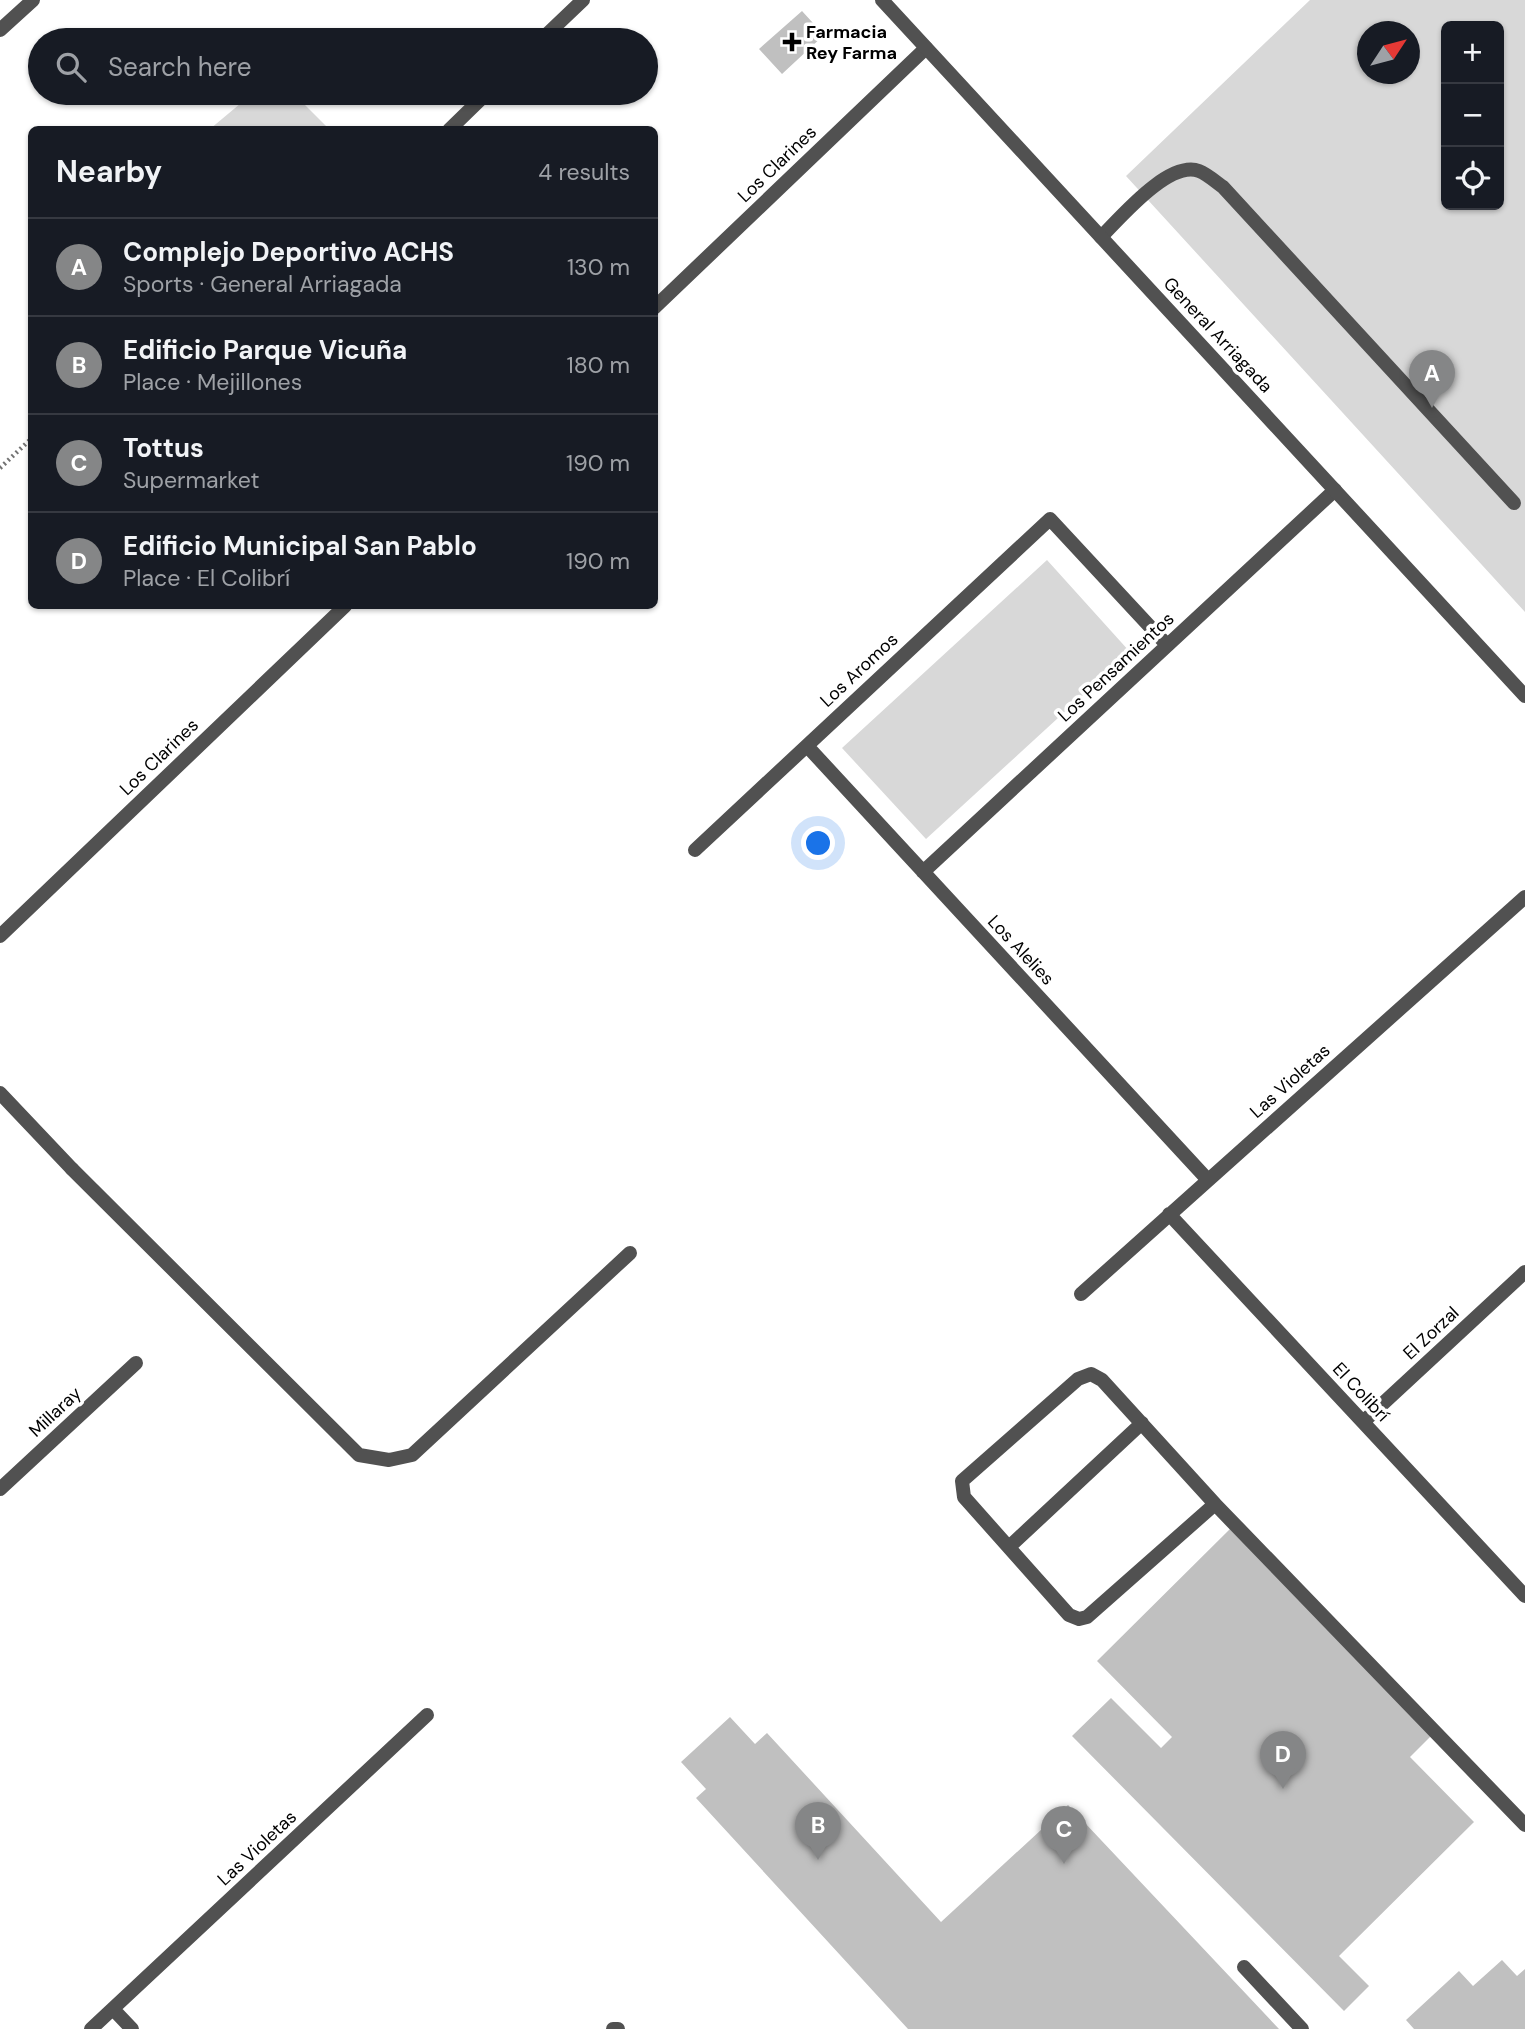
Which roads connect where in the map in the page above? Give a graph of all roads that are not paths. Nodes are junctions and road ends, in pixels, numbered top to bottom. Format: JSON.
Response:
{"nodes":[{"id":1,"x":33,"y":0,"type":"edge"},
{"id":2,"x":583,"y":0,"type":"edge"},
{"id":3,"x":882,"y":0,"type":"edge"},
{"id":4,"x":554,"y":28,"type":"edge"},
{"id":5,"x":0,"y":30,"type":"edge"},
{"id":6,"x":926,"y":48,"type":"junction"},
{"id":7,"x":475,"y":105,"type":"edge"},
{"id":8,"x":453,"y":126,"type":"edge"},
{"id":9,"x":1101,"y":237,"type":"junction"},
{"id":10,"x":658,"y":304,"type":"edge"},
{"id":11,"x":1335,"y":489,"type":"junction"},
{"id":12,"x":1514,"y":503,"type":"dead end"},
{"id":13,"x":342,"y":609,"type":"edge"},
{"id":14,"x":1167,"y":645,"type":"junction"},
{"id":15,"x":1525,"y":696,"type":"edge"},
{"id":16,"x":807,"y":746,"type":"junction"},
{"id":17,"x":695,"y":850,"type":"dead end"},
{"id":18,"x":923,"y":872,"type":"junction"},
{"id":19,"x":1525,"y":897,"type":"edge"},
{"id":20,"x":0,"y":936,"type":"edge"},
{"id":21,"x":0,"y":1093,"type":"edge"},
{"id":22,"x":1208,"y":1180,"type":"junction"},
{"id":23,"x":1170,"y":1214,"type":"junction"},
{"id":24,"x":630,"y":1253,"type":"dead end"},
{"id":25,"x":1525,"y":1272,"type":"edge"},
{"id":26,"x":1081,"y":1294,"type":"dead end"},
{"id":27,"x":136,"y":1363,"type":"dead end"},
{"id":28,"x":1363,"y":1422,"type":"junction"},
{"id":29,"x":1142,"y":1423,"type":"junction"},
{"id":30,"x":0,"y":1489,"type":"edge"},
{"id":31,"x":1215,"y":1504,"type":"junction"},
{"id":32,"x":1009,"y":1547,"type":"junction"},
{"id":33,"x":1525,"y":1596,"type":"edge"},
{"id":34,"x":427,"y":1715,"type":"dead end"},
{"id":35,"x":1525,"y":1825,"type":"edge"},
{"id":36,"x":1244,"y":1967,"type":"dead end"},
{"id":37,"x":113,"y":2008,"type":"junction"},
{"id":38,"x":91,"y":2029,"type":"edge"},
{"id":39,"x":132,"y":2029,"type":"edge"},
{"id":40,"x":1301,"y":2029,"type":"edge"}],
"edges":[{"from":1,"to":5,"type":"street"},
{"from":2,"to":4,"type":"street"},
{"from":3,"to":6,"type":"street","name":"General Arriagada"},
{"from":6,"to":9,"type":"street","name":"General Arriagada"},
{"from":6,"to":10,"type":"street","name":"Los Clarines"},
{"from":7,"to":8,"type":"street"},
{"from":9,"to":11,"type":"street","name":"General Arriagada"},
{"from":9,"to":12,"type":"street"},
{"from":11,"to":14,"type":"street","name":"Los Pensamientos"},
{"from":11,"to":15,"type":"street","name":"General Arriagada"},
{"from":13,"to":20,"type":"street","name":"Los Clarines"},
{"from":14,"to":16,"type":"street","name":"Los Aromos"},
{"from":14,"to":18,"type":"street","name":"Los Pensamientos"},
{"from":16,"to":17,"type":"street","name":"Los Aromos"},
{"from":16,"to":18,"type":"street","name":"Los Alelies"},
{"from":18,"to":22,"type":"street","name":"Los Alelies"},
{"from":19,"to":22,"type":"street","name":"Las Violetas"},
{"from":21,"to":24,"type":"street"},
{"from":22,"to":23,"type":"street","name":"Las Violetas"},
{"from":23,"to":26,"type":"street","name":"Las Violetas"},
{"from":23,"to":28,"type":"street","name":"El Colibrí"},
{"from":25,"to":28,"type":"street","name":"El Zorzal"},
{"from":27,"to":30,"type":"street","name":"Millaray"},
{"from":28,"to":33,"type":"street","name":"El Colibrí"},
{"from":29,"to":31,"type":"street"},
{"from":29,"to":32,"type":"street"},
{"from":29,"to":32,"type":"street"},
{"from":31,"to":32,"type":"street"},
{"from":31,"to":35,"type":"street"},
{"from":34,"to":37,"type":"street","name":"Las Violetas"},
{"from":36,"to":40,"type":"street"},
{"from":37,"to":38,"type":"street","name":"Las Violetas"},
{"from":37,"to":39,"type":"street"}]}
